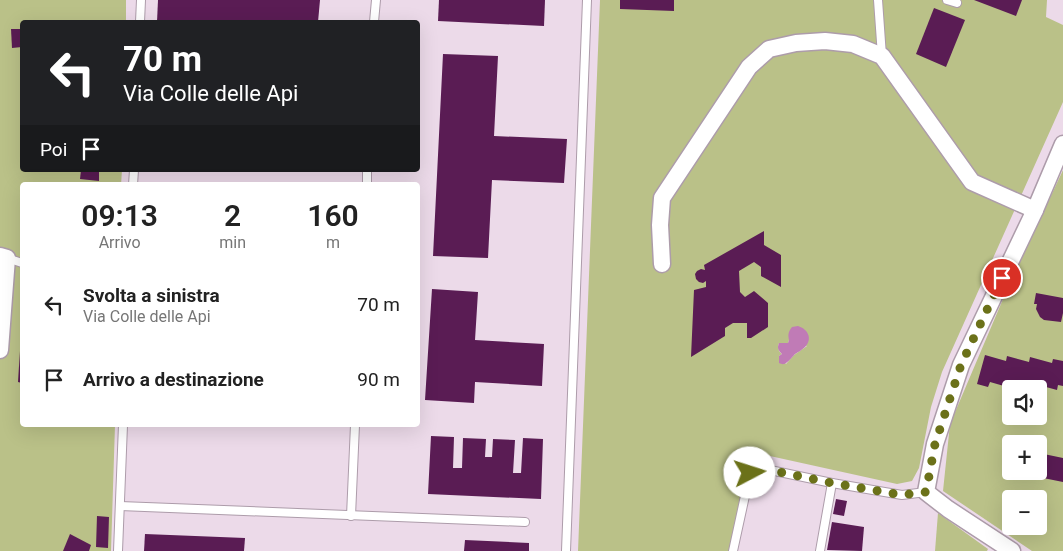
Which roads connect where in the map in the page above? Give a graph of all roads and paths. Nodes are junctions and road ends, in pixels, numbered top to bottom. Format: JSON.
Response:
{"nodes":[{"id":1,"x":141,"y":0,"type":"edge"},
{"id":2,"x":376,"y":0,"type":"edge"},
{"id":3,"x":587,"y":0,"type":"edge"},
{"id":4,"x":878,"y":0,"type":"edge"},
{"id":5,"x":947,"y":0,"type":"edge"},
{"id":6,"x":957,"y":3,"type":"dead end"},
{"id":7,"x":140,"y":20,"type":"edge"},
{"id":8,"x":374,"y":20,"type":"edge"},
{"id":9,"x":882,"y":56,"type":"junction"},
{"id":10,"x":1063,"y":144,"type":"edge"},
{"id":11,"x":1035,"y":210,"type":"junction"},
{"id":12,"x":10,"y":259,"type":"edge"},
{"id":13,"x":662,"y":264,"type":"dead end"},
{"id":14,"x":0,"y":350,"type":"edge"},
{"id":15,"x":123,"y":427,"type":"edge"},
{"id":16,"x":356,"y":427,"type":"edge"},
{"id":17,"x":832,"y":483,"type":"junction"},
{"id":18,"x":926,"y":492,"type":"junction"},
{"id":19,"x":120,"y":506,"type":"junction"},
{"id":20,"x":351,"y":516,"type":"junction"},
{"id":21,"x":525,"y":522,"type":"dead end"},
{"id":22,"x":118,"y":551,"type":"edge"},
{"id":23,"x":566,"y":551,"type":"edge"},
{"id":24,"x":733,"y":551,"type":"edge"},
{"id":25,"x":820,"y":551,"type":"edge"},
{"id":26,"x":1012,"y":551,"type":"edge"}],
"edges":[{"from":1,"to":7,"type":"lane"},
{"from":2,"to":8,"type":"lane"},
{"from":3,"to":23,"type":"lane"},
{"from":4,"to":9,"type":"lane"},
{"from":5,"to":6,"type":"lane"},
{"from":9,"to":11,"type":"street"},
{"from":9,"to":13,"type":"street"},
{"from":10,"to":11,"type":"street"},
{"from":11,"to":18,"type":"street"},
{"from":12,"to":14,"type":"street"},
{"from":15,"to":19,"type":"lane"},
{"from":16,"to":20,"type":"lane"},
{"from":17,"to":18,"type":"lane"},
{"from":17,"to":24,"type":"lane"},
{"from":17,"to":25,"type":"lane"},
{"from":18,"to":26,"type":"street"},
{"from":19,"to":20,"type":"lane"},
{"from":19,"to":22,"type":"lane"},
{"from":20,"to":21,"type":"lane"}]}
